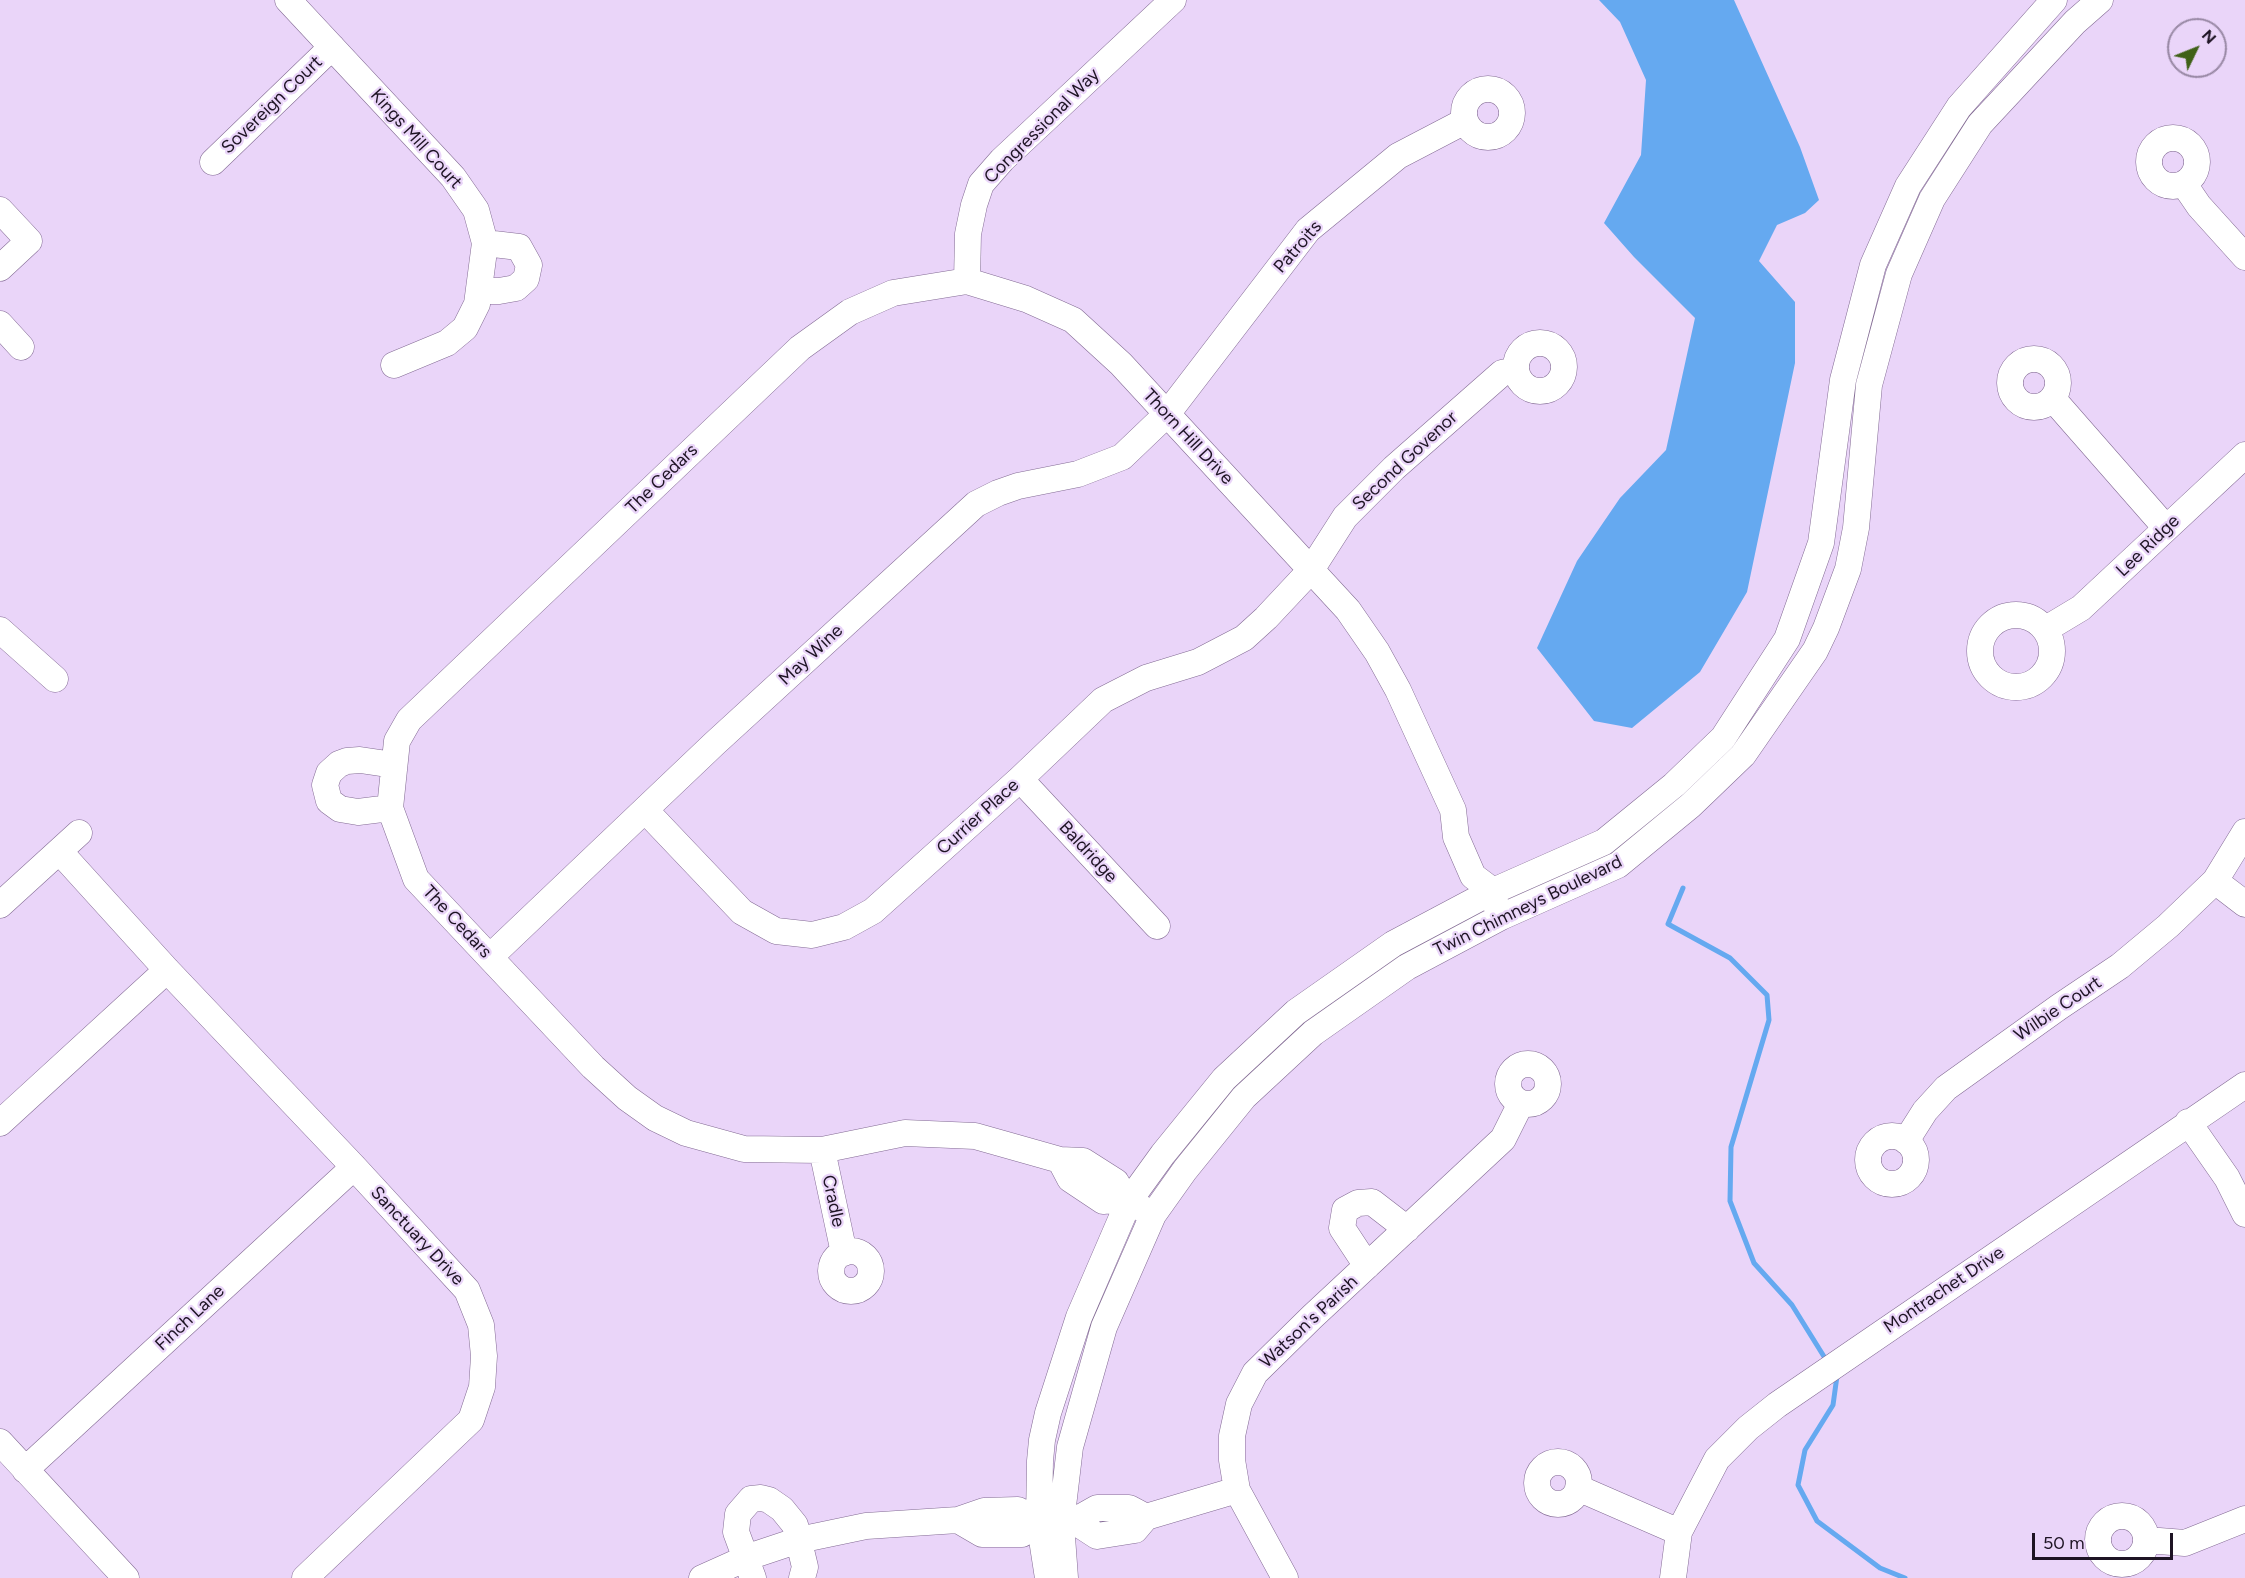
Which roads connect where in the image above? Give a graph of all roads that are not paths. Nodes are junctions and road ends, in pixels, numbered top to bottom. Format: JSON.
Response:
{"nodes":[{"id":1,"x":288,"y":0,"type":"edge"},
{"id":2,"x":1173,"y":0,"type":"edge"},
{"id":3,"x":2054,"y":0,"type":"edge"},
{"id":4,"x":2100,"y":0,"type":"edge"},
{"id":5,"x":2075,"y":22,"type":"junction"},
{"id":6,"x":332,"y":47,"type":"junction"},
{"id":7,"x":1465,"y":121,"type":"dead end"},
{"id":8,"x":213,"y":162,"type":"dead end"},
{"id":9,"x":2184,"y":184,"type":"dead end"},
{"id":10,"x":0,"y":210,"type":"edge"},
{"id":11,"x":485,"y":243,"type":"junction"},
{"id":12,"x":2245,"y":257,"type":"edge"},
{"id":13,"x":0,"y":268,"type":"edge"},
{"id":14,"x":967,"y":280,"type":"junction"},
{"id":15,"x":479,"y":291,"type":"junction"},
{"id":16,"x":0,"y":324,"type":"edge"},
{"id":17,"x":21,"y":347,"type":"dead end"},
{"id":18,"x":800,"y":348,"type":"joint"},
{"id":19,"x":394,"y":364,"type":"dead end"},
{"id":20,"x":1516,"y":370,"type":"dead end"},
{"id":21,"x":2053,"y":399,"type":"dead end"},
{"id":22,"x":1167,"y":414,"type":"junction"},
{"id":23,"x":2245,"y":455,"type":"edge"},
{"id":24,"x":2166,"y":528,"type":"junction"},
{"id":25,"x":1311,"y":570,"type":"junction"},
{"id":26,"x":2046,"y":629,"type":"dead end"},
{"id":27,"x":0,"y":630,"type":"edge"},
{"id":28,"x":55,"y":679,"type":"dead end"},
{"id":29,"x":394,"y":765,"type":"junction"},
{"id":30,"x":1020,"y":779,"type":"junction"},
{"id":31,"x":390,"y":808,"type":"junction"},
{"id":32,"x":646,"y":811,"type":"junction"},
{"id":33,"x":2245,"y":832,"type":"edge"},
{"id":34,"x":79,"y":833,"type":"dead end"},
{"id":35,"x":60,"y":852,"type":"junction"},
{"id":36,"x":2215,"y":881,"type":"junction"},
{"id":37,"x":1490,"y":890,"type":"junction"},
{"id":38,"x":2245,"y":904,"type":"edge"},
{"id":39,"x":0,"y":905,"type":"edge"},
{"id":40,"x":1501,"y":916,"type":"junction"},
{"id":41,"x":1157,"y":926,"type":"dead end"},
{"id":42,"x":490,"y":957,"type":"junction"},
{"id":43,"x":167,"y":970,"type":"junction"},
{"id":44,"x":2245,"y":1084,"type":"edge"},
{"id":45,"x":1521,"y":1103,"type":"dead end"},
{"id":46,"x":2188,"y":1122,"type":"junction"},
{"id":47,"x":0,"y":1123,"type":"edge"},
{"id":48,"x":1906,"y":1141,"type":"dead end"},
{"id":49,"x":822,"y":1150,"type":"junction"},
{"id":50,"x":354,"y":1167,"type":"junction"},
{"id":51,"x":1128,"y":1200,"type":"junction"},
{"id":52,"x":2245,"y":1214,"type":"edge"},
{"id":53,"x":1153,"y":1215,"type":"junction"},
{"id":54,"x":1407,"y":1229,"type":"junction"},
{"id":55,"x":844,"y":1253,"type":"dead end"},
{"id":56,"x":1367,"y":1266,"type":"junction"},
{"id":57,"x":0,"y":1442,"type":"edge"},
{"id":58,"x":26,"y":1470,"type":"junction"},
{"id":59,"x":1578,"y":1488,"type":"dead end"},
{"id":60,"x":1237,"y":1490,"type":"junction"},
{"id":61,"x":2245,"y":1519,"type":"edge"},
{"id":62,"x":1052,"y":1521,"type":"junction"},
{"id":63,"x":1679,"y":1532,"type":"junction"},
{"id":64,"x":799,"y":1540,"type":"junction"},
{"id":65,"x":2146,"y":1540,"type":"dead end"},
{"id":66,"x":750,"y":1568,"type":"edge"},
{"id":67,"x":126,"y":1578,"type":"edge"},
{"id":68,"x":305,"y":1578,"type":"edge"},
{"id":69,"x":702,"y":1578,"type":"edge"},
{"id":70,"x":802,"y":1578,"type":"edge"},
{"id":71,"x":1048,"y":1578,"type":"edge"},
{"id":72,"x":1065,"y":1578,"type":"edge"},
{"id":73,"x":1286,"y":1578,"type":"edge"},
{"id":74,"x":1673,"y":1578,"type":"edge"}],
"edges":[{"from":1,"to":6,"type":"street","name":"Kings Mill Court"},
{"from":2,"to":14,"type":"street","name":"Congressional Way"},
{"from":3,"to":5,"type":"street"},
{"from":3,"to":37,"type":"street","name":"Twin Chimneys Boulevard"},
{"from":4,"to":5,"type":"street","name":"Twin Chimneys Boulevard"},
{"from":5,"to":40,"type":"street","name":"Twin Chimneys Boulevard"},
{"from":6,"to":8,"type":"street","name":"Sovereign Court"},
{"from":6,"to":11,"type":"street","name":"Kings Mill Court"},
{"from":7,"to":22,"type":"street","name":"Patroits"},
{"from":9,"to":12,"type":"street"},
{"from":10,"to":13,"type":"street"},
{"from":11,"to":15,"type":"street","name":"Kings Mill Court"},
{"from":11,"to":15,"type":"street"},
{"from":14,"to":18,"type":"street","name":"Thorn Hill Drive"},
{"from":14,"to":22,"type":"street","name":"Thorn Hill Drive"},
{"from":15,"to":19,"type":"street","name":"Kings Mill Court"},
{"from":16,"to":17,"type":"street"},
{"from":18,"to":29,"type":"street","name":"The Cedars"},
{"from":20,"to":25,"type":"street","name":"Second Govenor"},
{"from":21,"to":24,"type":"street"},
{"from":22,"to":25,"type":"street","name":"Thorn Hill Drive"},
{"from":22,"to":32,"type":"street","name":"May Wine"},
{"from":23,"to":24,"type":"street","name":"Lee Ridge"},
{"from":24,"to":26,"type":"street","name":"Lee Ridge"},
{"from":25,"to":30,"type":"street","name":"Currier Place"},
{"from":25,"to":37,"type":"street","name":"Thorn Hill Drive"},
{"from":27,"to":28,"type":"street"},
{"from":29,"to":31,"type":"street","name":"The Cedars"},
{"from":29,"to":31,"type":"street"},
{"from":30,"to":32,"type":"street","name":"Currier Place"},
{"from":30,"to":41,"type":"street","name":"Baldridge"},
{"from":31,"to":42,"type":"street","name":"The Cedars"},
{"from":32,"to":42,"type":"street","name":"May Wine"},
{"from":33,"to":36,"type":"street","name":"Wilbie Court"},
{"from":34,"to":35,"type":"street"},
{"from":35,"to":39,"type":"street"},
{"from":35,"to":43,"type":"street","name":"Sanctuary Drive"},
{"from":36,"to":38,"type":"street"},
{"from":36,"to":48,"type":"street","name":"Wilbie Court"},
{"from":37,"to":40,"type":"street","name":"Thorn Hill Drive"},
{"from":37,"to":51,"type":"street","name":"Twin Chimneys Boulevard"},
{"from":40,"to":53,"type":"street","name":"Twin Chimneys Boulevard"},
{"from":42,"to":49,"type":"street","name":"The Cedars"},
{"from":43,"to":47,"type":"street"},
{"from":43,"to":50,"type":"street","name":"Sanctuary Drive"},
{"from":44,"to":46,"type":"street","name":"Montrachet Drive"},
{"from":45,"to":54,"type":"street","name":"Watson's Parish"},
{"from":46,"to":52,"type":"street"},
{"from":46,"to":63,"type":"street","name":"Montrachet Drive"},
{"from":49,"to":51,"type":"street","name":"The Cedars"},
{"from":49,"to":55,"type":"street","name":"Cradle"},
{"from":50,"to":58,"type":"street","name":"Finch Lane"},
{"from":50,"to":68,"type":"street","name":"Sanctuary Drive"},
{"from":51,"to":53,"type":"street","name":"The Cedars"},
{"from":51,"to":62,"type":"street","name":"Twin Chimneys Boulevard"},
{"from":53,"to":62,"type":"street","name":"Twin Chimneys Boulevard"},
{"from":54,"to":56,"type":"street","name":"Watson's Parish"},
{"from":54,"to":56,"type":"street","name":"Watson's Parish"},
{"from":56,"to":60,"type":"street","name":"Watson's Parish"},
{"from":57,"to":58,"type":"street"},
{"from":58,"to":67,"type":"street"},
{"from":59,"to":63,"type":"street"},
{"from":60,"to":62,"type":"street"},
{"from":60,"to":73,"type":"street","name":"Watson's Parish"},
{"from":61,"to":65,"type":"street"},
{"from":62,"to":64,"type":"street"},
{"from":62,"to":71,"type":"street","name":"Twin Chimneys Boulevard"},
{"from":62,"to":72,"type":"street","name":"Twin Chimneys Boulevard"},
{"from":63,"to":74,"type":"street","name":"Montrachet Drive"},
{"from":64,"to":66,"type":"street"},
{"from":64,"to":66,"type":"street"},
{"from":64,"to":70,"type":"street"},
{"from":66,"to":69,"type":"street"}]}
